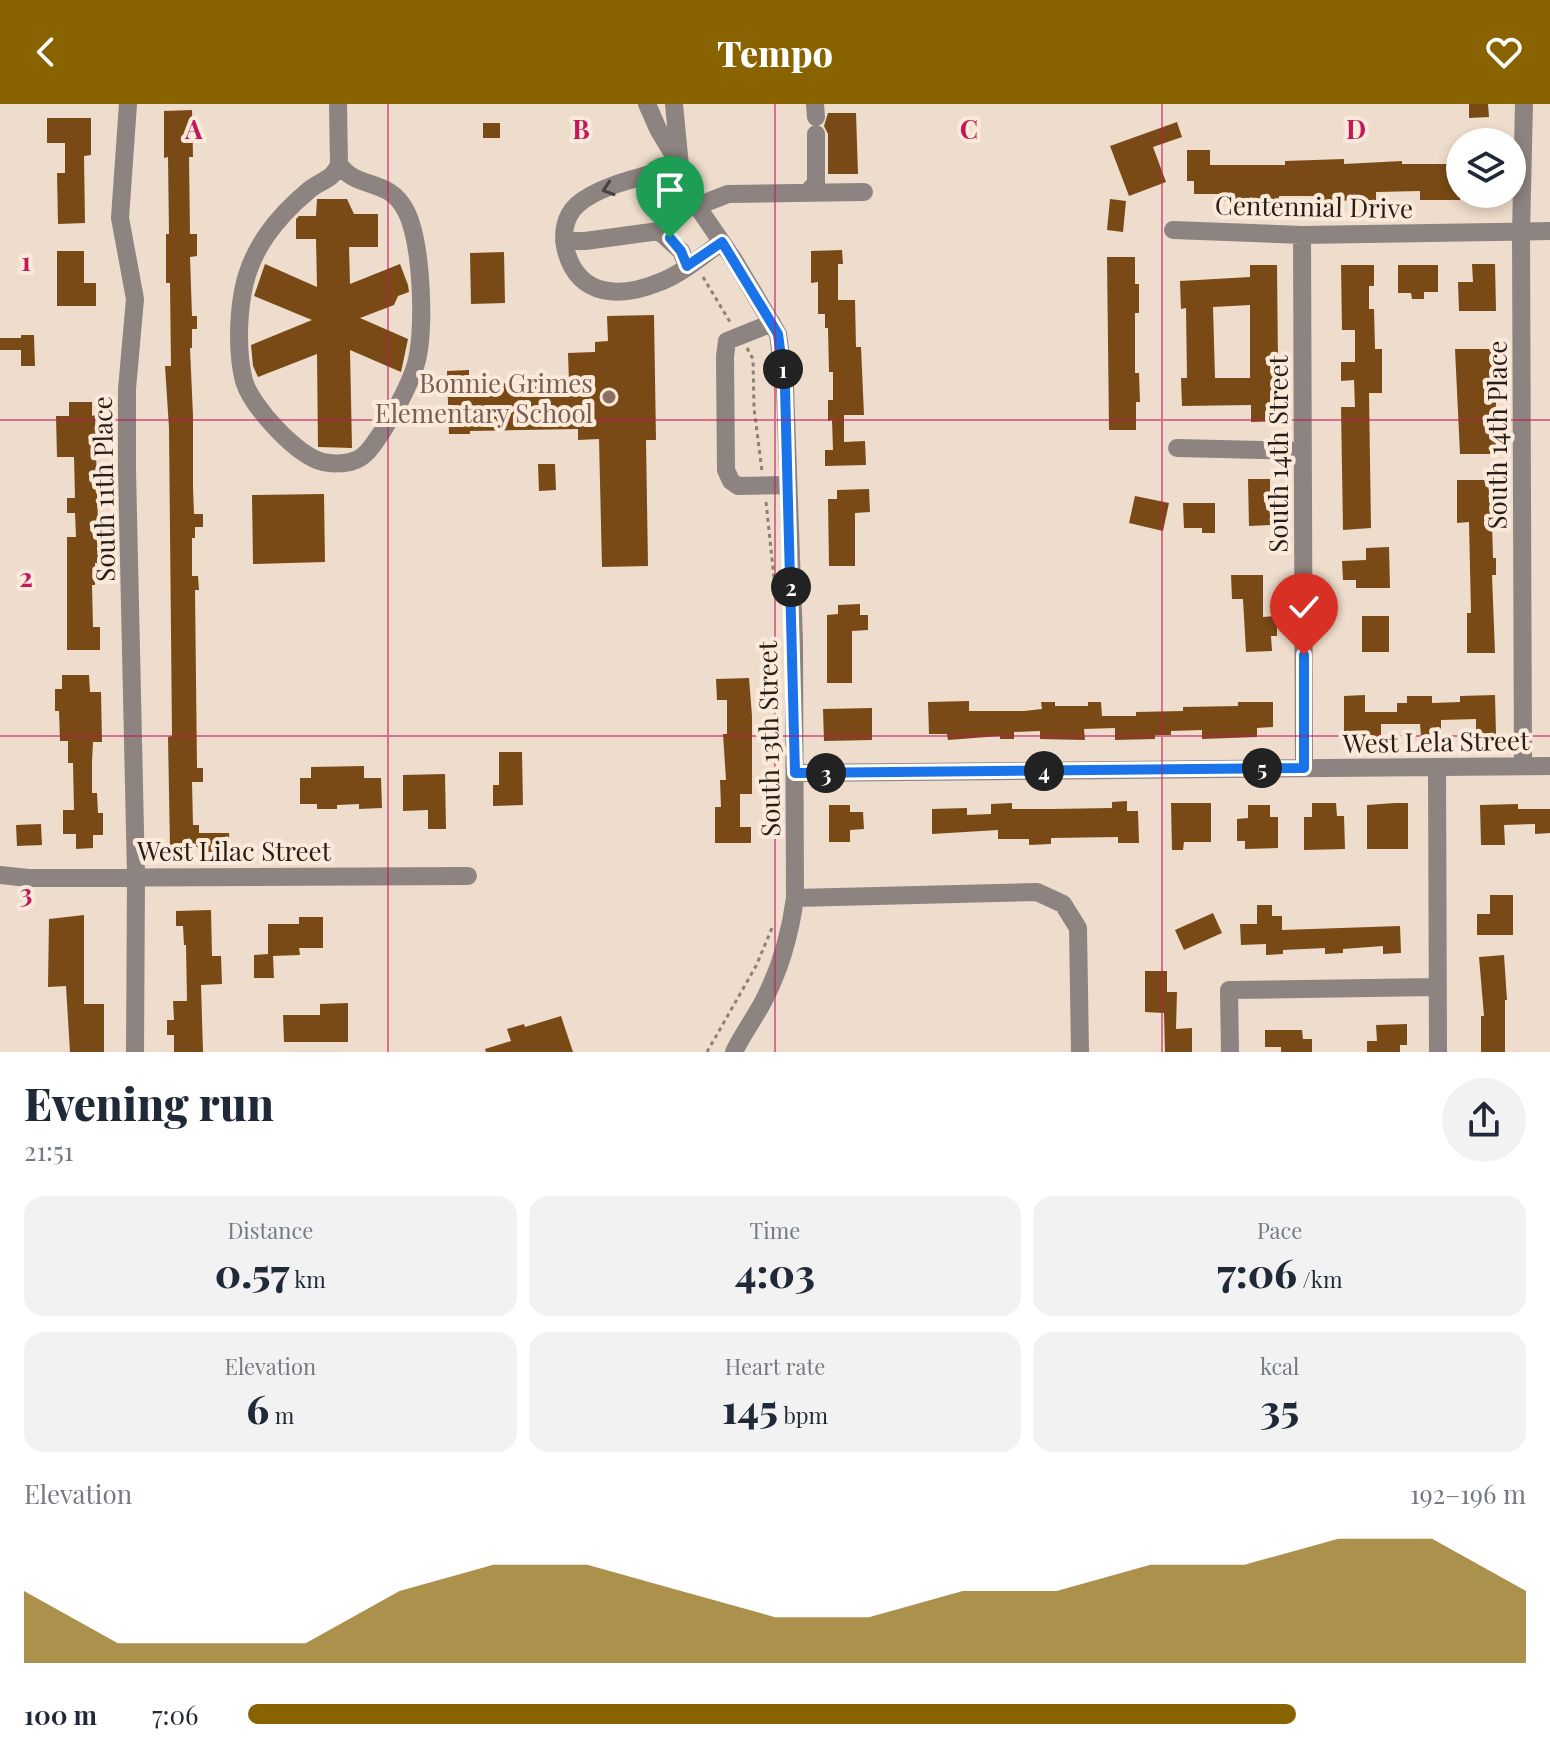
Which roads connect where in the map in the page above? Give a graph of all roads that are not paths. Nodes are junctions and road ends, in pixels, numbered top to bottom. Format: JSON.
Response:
{"nodes":[{"id":1,"x":128,"y":104,"type":"edge"},
{"id":2,"x":338,"y":104,"type":"edge"},
{"id":3,"x":647,"y":104,"type":"edge"},
{"id":4,"x":674,"y":104,"type":"edge"},
{"id":5,"x":1524,"y":104,"type":"edge"},
{"id":6,"x":816,"y":118,"type":"edge"},
{"id":7,"x":339,"y":164,"type":"junction"},
{"id":8,"x":680,"y":166,"type":"junction"},
{"id":9,"x":864,"y":192,"type":"dead end"},
{"id":10,"x":807,"y":193,"type":"junction"},
{"id":11,"x":697,"y":206,"type":"junction"},
{"id":12,"x":1173,"y":230,"type":"dead end"},
{"id":13,"x":1550,"y":231,"type":"edge"},
{"id":14,"x":1521,"y":232,"type":"junction"},
{"id":15,"x":1302,"y":235,"type":"junction"},
{"id":16,"x":564,"y":241,"type":"junction"},
{"id":17,"x":722,"y":242,"type":"junction"},
{"id":18,"x":693,"y":267,"type":"junction"},
{"id":19,"x":772,"y":323,"type":"junction"},
{"id":20,"x":1177,"y":448,"type":"dead end"},
{"id":21,"x":1303,"y":451,"type":"junction"},
{"id":22,"x":787,"y":485,"type":"junction"},
{"id":23,"x":1523,"y":766,"type":"junction"},
{"id":24,"x":1550,"y":766,"type":"edge"},
{"id":25,"x":1437,"y":767,"type":"junction"},
{"id":26,"x":1304,"y":768,"type":"junction"},
{"id":27,"x":795,"y":773,"type":"junction"},
{"id":28,"x":0,"y":875,"type":"edge"},
{"id":29,"x":136,"y":876,"type":"junction"},
{"id":30,"x":468,"y":876,"type":"dead end"},
{"id":31,"x":795,"y":898,"type":"junction"},
{"id":32,"x":1437,"y":987,"type":"junction"},
{"id":33,"x":135,"y":1052,"type":"edge"},
{"id":34,"x":734,"y":1052,"type":"edge"},
{"id":35,"x":1080,"y":1052,"type":"edge"},
{"id":36,"x":1230,"y":1052,"type":"edge"},
{"id":37,"x":1438,"y":1052,"type":"edge"}],
"edges":[{"from":1,"to":29,"type":"street","name":"South 11th Place"},
{"from":2,"to":7,"type":"street"},
{"from":3,"to":8,"type":"street"},
{"from":4,"to":8,"type":"street","name":"South 13th Street"},
{"from":5,"to":14,"type":"street","name":"South 14th Place"},
{"from":6,"to":10,"type":"street"},
{"from":7,"to":7,"type":"street"},
{"from":8,"to":11,"type":"street","name":"South 13th Street"},
{"from":8,"to":16,"type":"street","one_way":true},
{"from":9,"to":10,"type":"street"},
{"from":10,"to":11,"type":"street"},
{"from":11,"to":17,"type":"street","name":"South 13th Street"},
{"from":12,"to":15,"type":"street","name":"Centennial Drive"},
{"from":13,"to":14,"type":"street","name":"Centennial Drive"},
{"from":14,"to":15,"type":"street","name":"Centennial Drive"},
{"from":14,"to":23,"type":"street","name":"South 14th Place"},
{"from":15,"to":21,"type":"street","name":"South 14th Street"},
{"from":16,"to":18,"type":"street"},
{"from":16,"to":18,"type":"street"},
{"from":17,"to":18,"type":"street"},
{"from":17,"to":19,"type":"street","name":"South 13th Street"},
{"from":19,"to":22,"type":"street","name":"South 13th Street"},
{"from":19,"to":22,"type":"street"},
{"from":20,"to":21,"type":"street"},
{"from":21,"to":26,"type":"street","name":"South 14th Street"},
{"from":22,"to":27,"type":"street","name":"South 13th Street"},
{"from":23,"to":24,"type":"street","name":"West Lela Street"},
{"from":23,"to":25,"type":"street","name":"West Lela Street"},
{"from":25,"to":26,"type":"street","name":"West Lela Street"},
{"from":25,"to":32,"type":"street"},
{"from":26,"to":27,"type":"street","name":"West Lela Street"},
{"from":27,"to":31,"type":"street","name":"South 13th Street"},
{"from":28,"to":29,"type":"street","name":"West Lilac Street"},
{"from":29,"to":30,"type":"street","name":"West Lilac Street"},
{"from":29,"to":33,"type":"street","name":"South 11th Place"},
{"from":31,"to":34,"type":"street","name":"South 13th Street"},
{"from":31,"to":35,"type":"street"},
{"from":32,"to":36,"type":"street"},
{"from":32,"to":37,"type":"street"}]}
